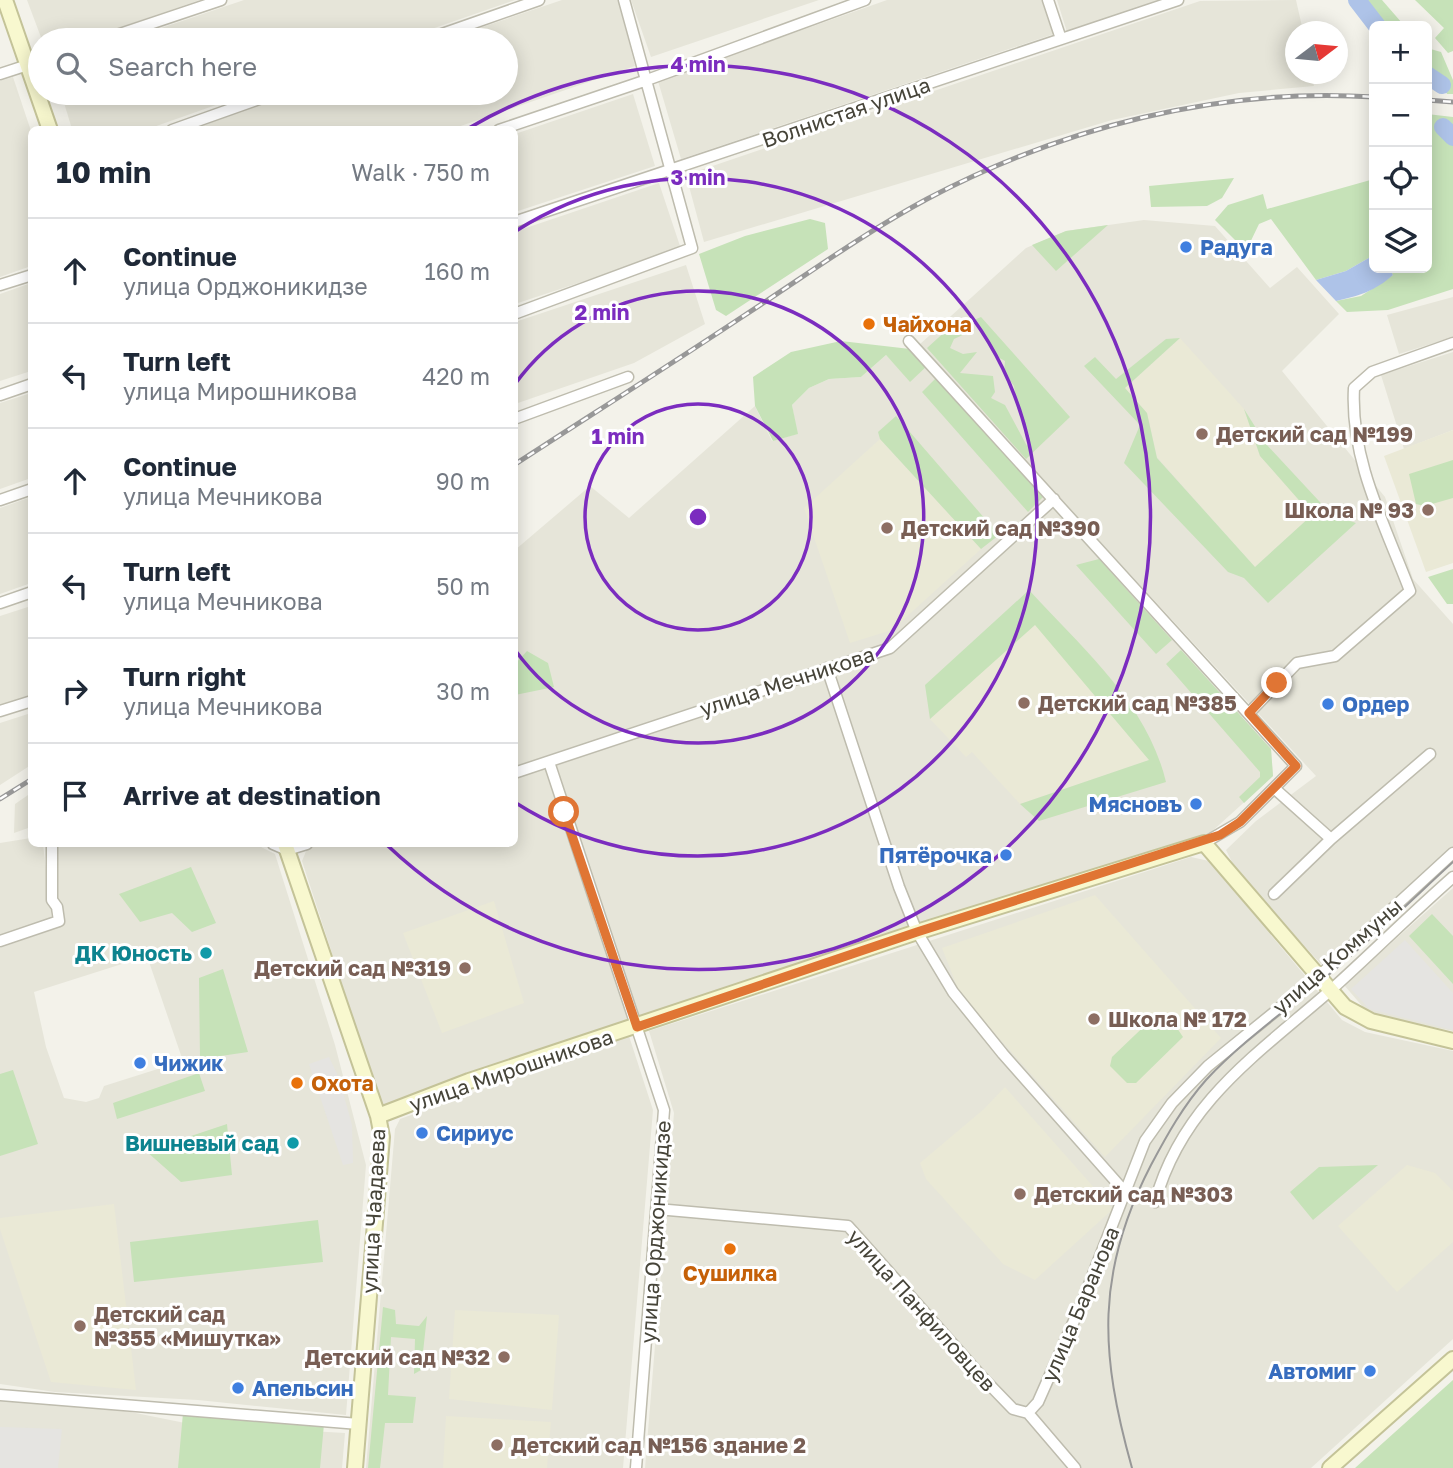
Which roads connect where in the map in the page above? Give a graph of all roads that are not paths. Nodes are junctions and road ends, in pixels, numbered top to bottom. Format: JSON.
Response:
{"nodes":[{"id":1,"x":5,"y":0,"type":"edge"},
{"id":2,"x":220,"y":0,"type":"edge"},
{"id":3,"x":539,"y":0,"type":"edge"},
{"id":4,"x":624,"y":0,"type":"edge"},
{"id":5,"x":865,"y":0,"type":"edge"},
{"id":6,"x":1048,"y":0,"type":"edge"},
{"id":7,"x":1178,"y":0,"type":"edge"},
{"id":8,"x":137,"y":28,"type":"edge"},
{"id":9,"x":459,"y":28,"type":"edge"},
{"id":10,"x":1061,"y":39,"type":"junction"},
{"id":11,"x":28,"y":50,"type":"edge"},
{"id":12,"x":28,"y":65,"type":"edge"},
{"id":13,"x":0,"y":74,"type":"edge"},
{"id":14,"x":647,"y":80,"type":"junction"},
{"id":15,"x":44,"y":105,"type":"edge"},
{"id":16,"x":242,"y":105,"type":"edge"},
{"id":17,"x":49,"y":126,"type":"edge"},
{"id":18,"x":183,"y":126,"type":"edge"},
{"id":19,"x":511,"y":126,"type":"edge"},
{"id":20,"x":670,"y":171,"type":"junction"},
{"id":21,"x":518,"y":221,"type":"edge"},
{"id":22,"x":28,"y":276,"type":"edge"},
{"id":23,"x":0,"y":285,"type":"edge"},
{"id":24,"x":518,"y":313,"type":"edge"},
{"id":25,"x":909,"y":341,"type":"dead end"},
{"id":26,"x":1453,"y":343,"type":"edge"},
{"id":27,"x":628,"y":377,"type":"dead end"},
{"id":28,"x":28,"y":385,"type":"edge"},
{"id":29,"x":0,"y":395,"type":"edge"},
{"id":30,"x":518,"y":418,"type":"edge"},
{"id":31,"x":28,"y":490,"type":"edge"},
{"id":32,"x":1054,"y":499,"type":"junction"},
{"id":33,"x":0,"y":500,"type":"edge"},
{"id":34,"x":28,"y":593,"type":"edge"},
{"id":35,"x":0,"y":603,"type":"edge"},
{"id":36,"x":827,"y":668,"type":"junction"},
{"id":37,"x":28,"y":702,"type":"edge"},
{"id":38,"x":0,"y":711,"type":"edge"},
{"id":39,"x":1249,"y":713,"type":"junction"},
{"id":40,"x":1430,"y":754,"type":"dead end"},
{"id":41,"x":549,"y":762,"type":"junction"},
{"id":42,"x":518,"y":772,"type":"edge"},
{"id":43,"x":1273,"y":788,"type":"junction"},
{"id":44,"x":1331,"y":839,"type":"junction"},
{"id":45,"x":1204,"y":842,"type":"junction"},
{"id":46,"x":52,"y":847,"type":"edge"},
{"id":47,"x":286,"y":847,"type":"edge"},
{"id":48,"x":1453,"y":853,"type":"edge"},
{"id":49,"x":1453,"y":877,"type":"edge"},
{"id":50,"x":1274,"y":894,"type":"dead end"},
{"id":51,"x":917,"y":932,"type":"junction"},
{"id":52,"x":0,"y":942,"type":"edge"},
{"id":53,"x":1325,"y":984,"type":"junction"},
{"id":54,"x":637,"y":1027,"type":"junction"},
{"id":55,"x":1453,"y":1041,"type":"edge"},
{"id":56,"x":378,"y":1116,"type":"junction"},
{"id":57,"x":1126,"y":1193,"type":"junction"},
{"id":58,"x":1155,"y":1202,"type":"dead end"},
{"id":59,"x":657,"y":1209,"type":"junction"},
{"id":60,"x":1453,"y":1359,"type":"edge"},
{"id":61,"x":0,"y":1395,"type":"edge"},
{"id":62,"x":1028,"y":1413,"type":"junction"},
{"id":63,"x":359,"y":1424,"type":"junction"},
{"id":64,"x":355,"y":1468,"type":"edge"},
{"id":65,"x":636,"y":1468,"type":"edge"},
{"id":66,"x":1075,"y":1468,"type":"edge"},
{"id":67,"x":1331,"y":1468,"type":"edge"}],
"edges":[{"from":1,"to":11,"type":"street"},
{"from":2,"to":8,"type":"street"},
{"from":3,"to":9,"type":"street"},
{"from":4,"to":14,"type":"street"},
{"from":5,"to":14,"type":"street"},
{"from":6,"to":10,"type":"street"},
{"from":7,"to":10,"type":"street","name":"Волнистая улица"},
{"from":10,"to":20,"type":"street","name":"Волнистая улица"},
{"from":12,"to":13,"type":"street"},
{"from":14,"to":19,"type":"street"},
{"from":14,"to":20,"type":"street"},
{"from":15,"to":17,"type":"street"},
{"from":16,"to":18,"type":"street"},
{"from":20,"to":21,"type":"street","name":"Волнистая улица"},
{"from":20,"to":24,"type":"street"},
{"from":22,"to":23,"type":"street"},
{"from":25,"to":32,"type":"street"},
{"from":26,"to":39,"type":"street"},
{"from":27,"to":30,"type":"street"},
{"from":28,"to":29,"type":"street"},
{"from":31,"to":33,"type":"street"},
{"from":32,"to":36,"type":"street","name":"улица Мечникова"},
{"from":32,"to":39,"type":"street"},
{"from":34,"to":35,"type":"street"},
{"from":36,"to":41,"type":"street","name":"улица Мечникова"},
{"from":36,"to":51,"type":"street"},
{"from":37,"to":38,"type":"street"},
{"from":39,"to":43,"type":"street"},
{"from":40,"to":44,"type":"street"},
{"from":41,"to":42,"type":"street","name":"улица Мечникова"},
{"from":41,"to":54,"type":"street","name":"улица Орджоникидзе"},
{"from":43,"to":44,"type":"street"},
{"from":43,"to":45,"type":"street"},
{"from":44,"to":50,"type":"street"},
{"from":45,"to":51,"type":"street","name":"улица Мирошникова"},
{"from":45,"to":53,"type":"street"},
{"from":46,"to":52,"type":"street"},
{"from":47,"to":56,"type":"street","name":"улица Чаадаева"},
{"from":48,"to":53,"type":"street","name":"улица Коммуны"},
{"from":49,"to":53,"type":"street","name":"улица Коммуны"},
{"from":51,"to":54,"type":"street","name":"улица Мирошникова"},
{"from":51,"to":57,"type":"street"},
{"from":53,"to":55,"type":"street"},
{"from":53,"to":57,"type":"street","name":"улица Коммуны"},
{"from":53,"to":58,"type":"street","name":"улица Коммуны"},
{"from":54,"to":56,"type":"street","name":"улица Мирошникова"},
{"from":54,"to":59,"type":"street","name":"улица Орджоникидзе"},
{"from":56,"to":63,"type":"street","name":"улица Чаадаева"},
{"from":57,"to":62,"type":"street","name":"улица Баранова"},
{"from":59,"to":62,"type":"street","name":"улица Панфиловцев"},
{"from":59,"to":65,"type":"street","name":"улица Орджоникидзе"},
{"from":60,"to":67,"type":"street"},
{"from":61,"to":63,"type":"street"},
{"from":62,"to":66,"type":"street"},
{"from":63,"to":64,"type":"street","name":"улица Чаадаева"}]}
